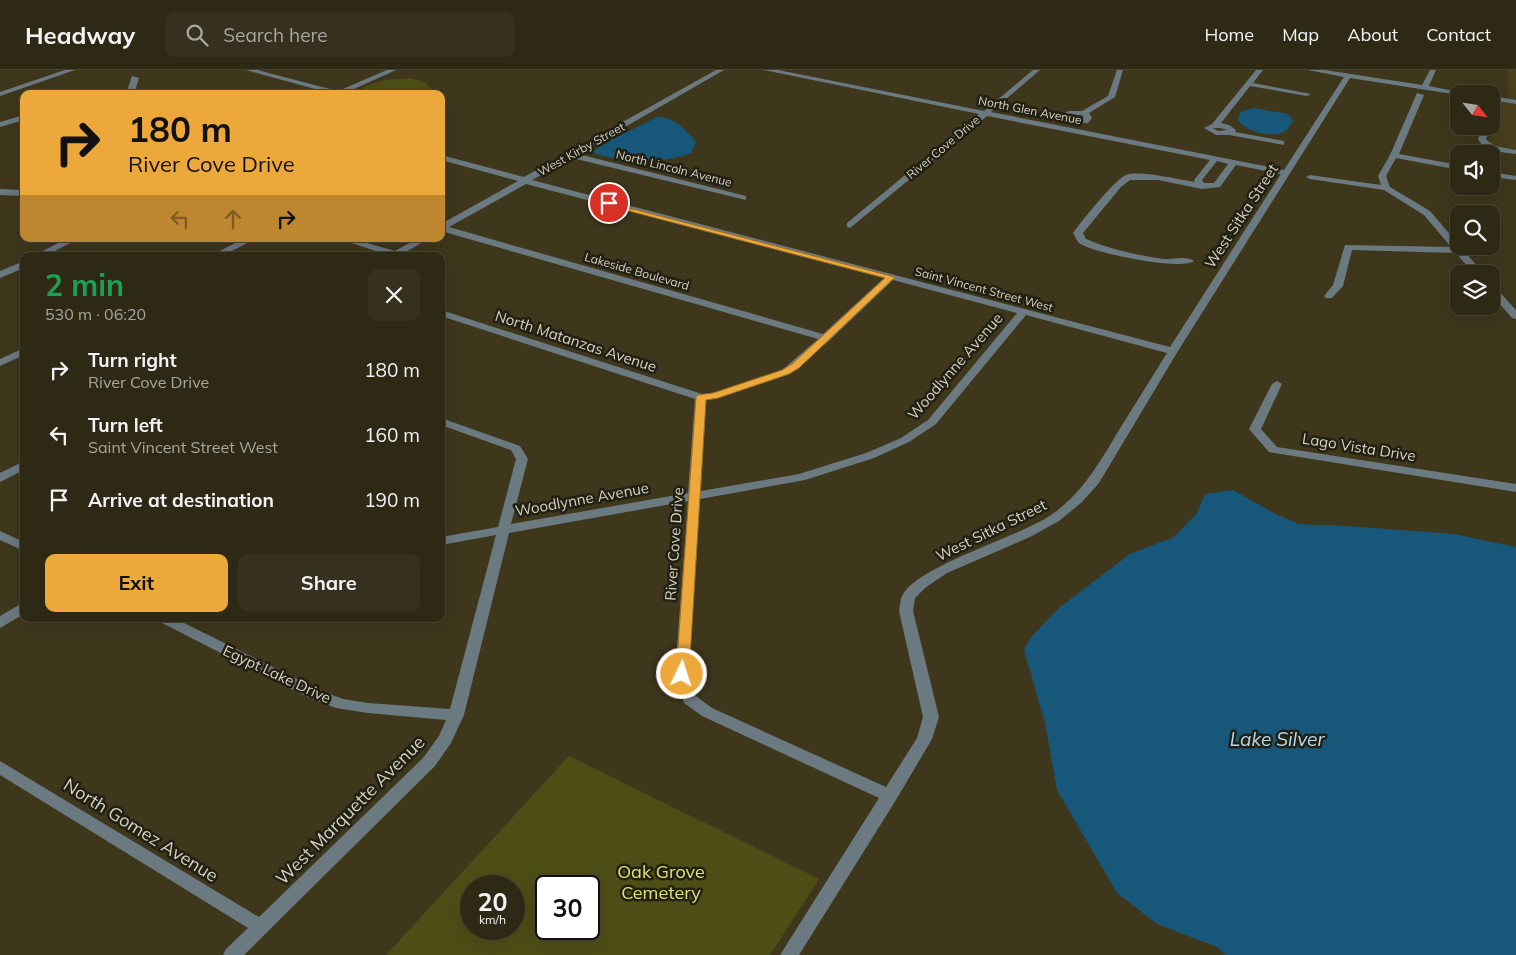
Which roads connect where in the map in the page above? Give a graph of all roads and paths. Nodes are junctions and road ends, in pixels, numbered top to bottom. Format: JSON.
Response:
{"nodes":[{"id":1,"x":72,"y":70,"type":"edge"},
{"id":2,"x":249,"y":70,"type":"edge"},
{"id":3,"x":393,"y":70,"type":"edge"},
{"id":4,"x":721,"y":70,"type":"edge"},
{"id":5,"x":767,"y":70,"type":"edge"},
{"id":6,"x":1037,"y":70,"type":"edge"},
{"id":7,"x":1120,"y":70,"type":"edge"},
{"id":8,"x":1259,"y":70,"type":"edge"},
{"id":9,"x":1311,"y":70,"type":"edge"},
{"id":10,"x":1434,"y":70,"type":"edge"},
{"id":11,"x":1348,"y":76,"type":"junction"},
{"id":12,"x":135,"y":78,"type":"dead end"},
{"id":13,"x":1249,"y":84,"type":"junction"},
{"id":14,"x":1425,"y":87,"type":"junction"},
{"id":15,"x":131,"y":90,"type":"edge"},
{"id":16,"x":327,"y":90,"type":"edge"},
{"id":17,"x":346,"y":90,"type":"edge"},
{"id":18,"x":1450,"y":91,"type":"edge"},
{"id":19,"x":0,"y":94,"type":"edge"},
{"id":20,"x":1307,"y":94,"type":"dead end"},
{"id":21,"x":1420,"y":95,"type":"dead end"},
{"id":22,"x":1500,"y":99,"type":"edge"},
{"id":23,"x":1516,"y":102,"type":"edge"},
{"id":24,"x":984,"y":113,"type":"junction"},
{"id":25,"x":1083,"y":113,"type":"dead end"},
{"id":26,"x":20,"y":118,"type":"edge"},
{"id":27,"x":0,"y":125,"type":"edge"},
{"id":28,"x":1484,"y":135,"type":"edge"},
{"id":29,"x":1282,"y":143,"type":"dead end"},
{"id":30,"x":1516,"y":152,"type":"edge"},
{"id":31,"x":571,"y":155,"type":"junction"},
{"id":32,"x":1394,"y":155,"type":"junction"},
{"id":33,"x":445,"y":157,"type":"edge"},
{"id":34,"x":1215,"y":159,"type":"junction"},
{"id":35,"x":1232,"y":163,"type":"junction"},
{"id":36,"x":1450,"y":166,"type":"edge"},
{"id":37,"x":1288,"y":173,"type":"junction"},
{"id":38,"x":1500,"y":175,"type":"edge"},
{"id":39,"x":1310,"y":177,"type":"dead end"},
{"id":40,"x":1516,"y":178,"type":"edge"},
{"id":41,"x":525,"y":181,"type":"junction"},
{"id":42,"x":1202,"y":186,"type":"junction"},
{"id":43,"x":1386,"y":188,"type":"junction"},
{"id":44,"x":0,"y":192,"type":"edge"},
{"id":45,"x":20,"y":193,"type":"edge"},
{"id":46,"x":743,"y":198,"type":"dead end"},
{"id":47,"x":850,"y":224,"type":"dead end"},
{"id":48,"x":445,"y":226,"type":"edge"},
{"id":49,"x":445,"y":229,"type":"edge"},
{"id":50,"x":1450,"y":240,"type":"edge"},
{"id":51,"x":67,"y":242,"type":"edge"},
{"id":52,"x":244,"y":242,"type":"edge"},
{"id":53,"x":353,"y":242,"type":"edge"},
{"id":54,"x":418,"y":242,"type":"edge"},
{"id":55,"x":1450,"y":250,"type":"edge"},
{"id":56,"x":46,"y":252,"type":"edge"},
{"id":57,"x":223,"y":252,"type":"edge"},
{"id":58,"x":385,"y":252,"type":"edge"},
{"id":59,"x":399,"y":252,"type":"edge"},
{"id":60,"x":1462,"y":255,"type":"edge"},
{"id":61,"x":1189,"y":261,"type":"dead end"},
{"id":62,"x":1471,"y":265,"type":"edge"},
{"id":63,"x":20,"y":266,"type":"edge"},
{"id":64,"x":0,"y":275,"type":"edge"},
{"id":65,"x":891,"y":277,"type":"junction"},
{"id":66,"x":1329,"y":296,"type":"dead end"},
{"id":67,"x":1500,"y":298,"type":"edge"},
{"id":68,"x":1023,"y":312,"type":"junction"},
{"id":69,"x":445,"y":314,"type":"edge"},
{"id":70,"x":1516,"y":316,"type":"edge"},
{"id":71,"x":826,"y":338,"type":"junction"},
{"id":72,"x":1173,"y":351,"type":"junction"},
{"id":73,"x":20,"y":353,"type":"edge"},
{"id":74,"x":0,"y":363,"type":"edge"},
{"id":75,"x":1277,"y":384,"type":"dead end"},
{"id":76,"x":701,"y":397,"type":"junction"},
{"id":77,"x":445,"y":422,"type":"edge"},
{"id":78,"x":20,"y":467,"type":"edge"},
{"id":79,"x":0,"y":478,"type":"edge"},
{"id":80,"x":1516,"y":488,"type":"edge"},
{"id":81,"x":693,"y":496,"type":"junction"},
{"id":82,"x":504,"y":529,"type":"junction"},
{"id":83,"x":0,"y":535,"type":"edge"},
{"id":84,"x":445,"y":540,"type":"edge"},
{"id":85,"x":20,"y":545,"type":"edge"},
{"id":86,"x":20,"y":610,"type":"edge"},
{"id":87,"x":170,"y":622,"type":"edge"},
{"id":88,"x":0,"y":623,"type":"edge"},
{"id":89,"x":456,"y":714,"type":"junction"},
{"id":90,"x":0,"y":767,"type":"edge"},
{"id":91,"x":890,"y":796,"type":"junction"},
{"id":92,"x":260,"y":927,"type":"junction"},
{"id":93,"x":232,"y":955,"type":"edge"},
{"id":94,"x":789,"y":955,"type":"edge"}],
"edges":[{"from":1,"to":19,"type":"street"},
{"from":2,"to":16,"type":"street"},
{"from":3,"to":17,"type":"street"},
{"from":4,"to":31,"type":"street","name":"West Kirby Street"},
{"from":5,"to":24,"type":"street","name":"North Glen Avenue"},
{"from":6,"to":24,"type":"street","name":"River Cove Drive"},
{"from":7,"to":25,"type":"street"},
{"from":8,"to":13,"type":"street"},
{"from":9,"to":11,"type":"street"},
{"from":10,"to":14,"type":"street"},
{"from":11,"to":14,"type":"street"},
{"from":11,"to":37,"type":"street","name":"West Sitka Street"},
{"from":12,"to":15,"type":"street"},
{"from":13,"to":20,"type":"street"},
{"from":13,"to":29,"type":"street"},
{"from":14,"to":18,"type":"street"},
{"from":21,"to":32,"type":"street"},
{"from":22,"to":23,"type":"street"},
{"from":24,"to":34,"type":"street","name":"North Glen Avenue"},
{"from":24,"to":47,"type":"street","name":"River Cove Drive"},
{"from":26,"to":27,"type":"street"},
{"from":28,"to":30,"type":"street"},
{"from":31,"to":41,"type":"street","name":"West Kirby Street"},
{"from":31,"to":46,"type":"street","name":"North Lincoln Avenue"},
{"from":32,"to":36,"type":"street"},
{"from":32,"to":43,"type":"street"},
{"from":33,"to":41,"type":"street","name":"Saint Vincent Street West"},
{"from":34,"to":35,"type":"street","name":"North Glen Avenue"},
{"from":34,"to":42,"type":"street"},
{"from":35,"to":37,"type":"street","name":"North Glen Avenue"},
{"from":35,"to":42,"type":"street"},
{"from":37,"to":72,"type":"street","name":"West Sitka Street"},
{"from":38,"to":40,"type":"street"},
{"from":39,"to":43,"type":"street"},
{"from":41,"to":48,"type":"street","name":"West Kirby Street"},
{"from":41,"to":65,"type":"street","name":"Saint Vincent Street West"},
{"from":42,"to":61,"type":"street"},
{"from":43,"to":50,"type":"street"},
{"from":44,"to":45,"type":"street"},
{"from":49,"to":71,"type":"street","name":"Lakeside Boulevard"},
{"from":51,"to":56,"type":"street"},
{"from":52,"to":57,"type":"street"},
{"from":53,"to":58,"type":"street"},
{"from":54,"to":59,"type":"street"},
{"from":55,"to":66,"type":"street"},
{"from":60,"to":62,"type":"street"},
{"from":63,"to":64,"type":"street"},
{"from":65,"to":68,"type":"street","name":"Saint Vincent Street West"},
{"from":65,"to":71,"type":"street"},
{"from":67,"to":70,"type":"street"},
{"from":68,"to":72,"type":"street","name":"Saint Vincent Street West"},
{"from":68,"to":81,"type":"street","name":"Woodlynne Avenue"},
{"from":69,"to":76,"type":"street","name":"North Matanzas Avenue"},
{"from":71,"to":76,"type":"street"},
{"from":72,"to":91,"type":"street","name":"West Sitka Street"},
{"from":73,"to":74,"type":"street"},
{"from":75,"to":80,"type":"street","name":"Lago Vista Drive"},
{"from":76,"to":81,"type":"street","name":"River Cove Drive"},
{"from":77,"to":82,"type":"street","name":"West Marquette Avenue"},
{"from":78,"to":79,"type":"street"},
{"from":81,"to":82,"type":"street","name":"Woodlynne Avenue"},
{"from":81,"to":91,"type":"street","name":"River Cove Drive"},
{"from":82,"to":84,"type":"street","name":"Woodlynne Avenue"},
{"from":82,"to":89,"type":"street","name":"West Marquette Avenue"},
{"from":83,"to":85,"type":"street"},
{"from":86,"to":88,"type":"street"},
{"from":87,"to":89,"type":"street","name":"Egypt Lake Drive"},
{"from":89,"to":92,"type":"street","name":"West Marquette Avenue"},
{"from":90,"to":92,"type":"street","name":"North Gomez Avenue"},
{"from":91,"to":94,"type":"street","name":"West Sitka Street"},
{"from":92,"to":93,"type":"street","name":"West Marquette Avenue"}]}
